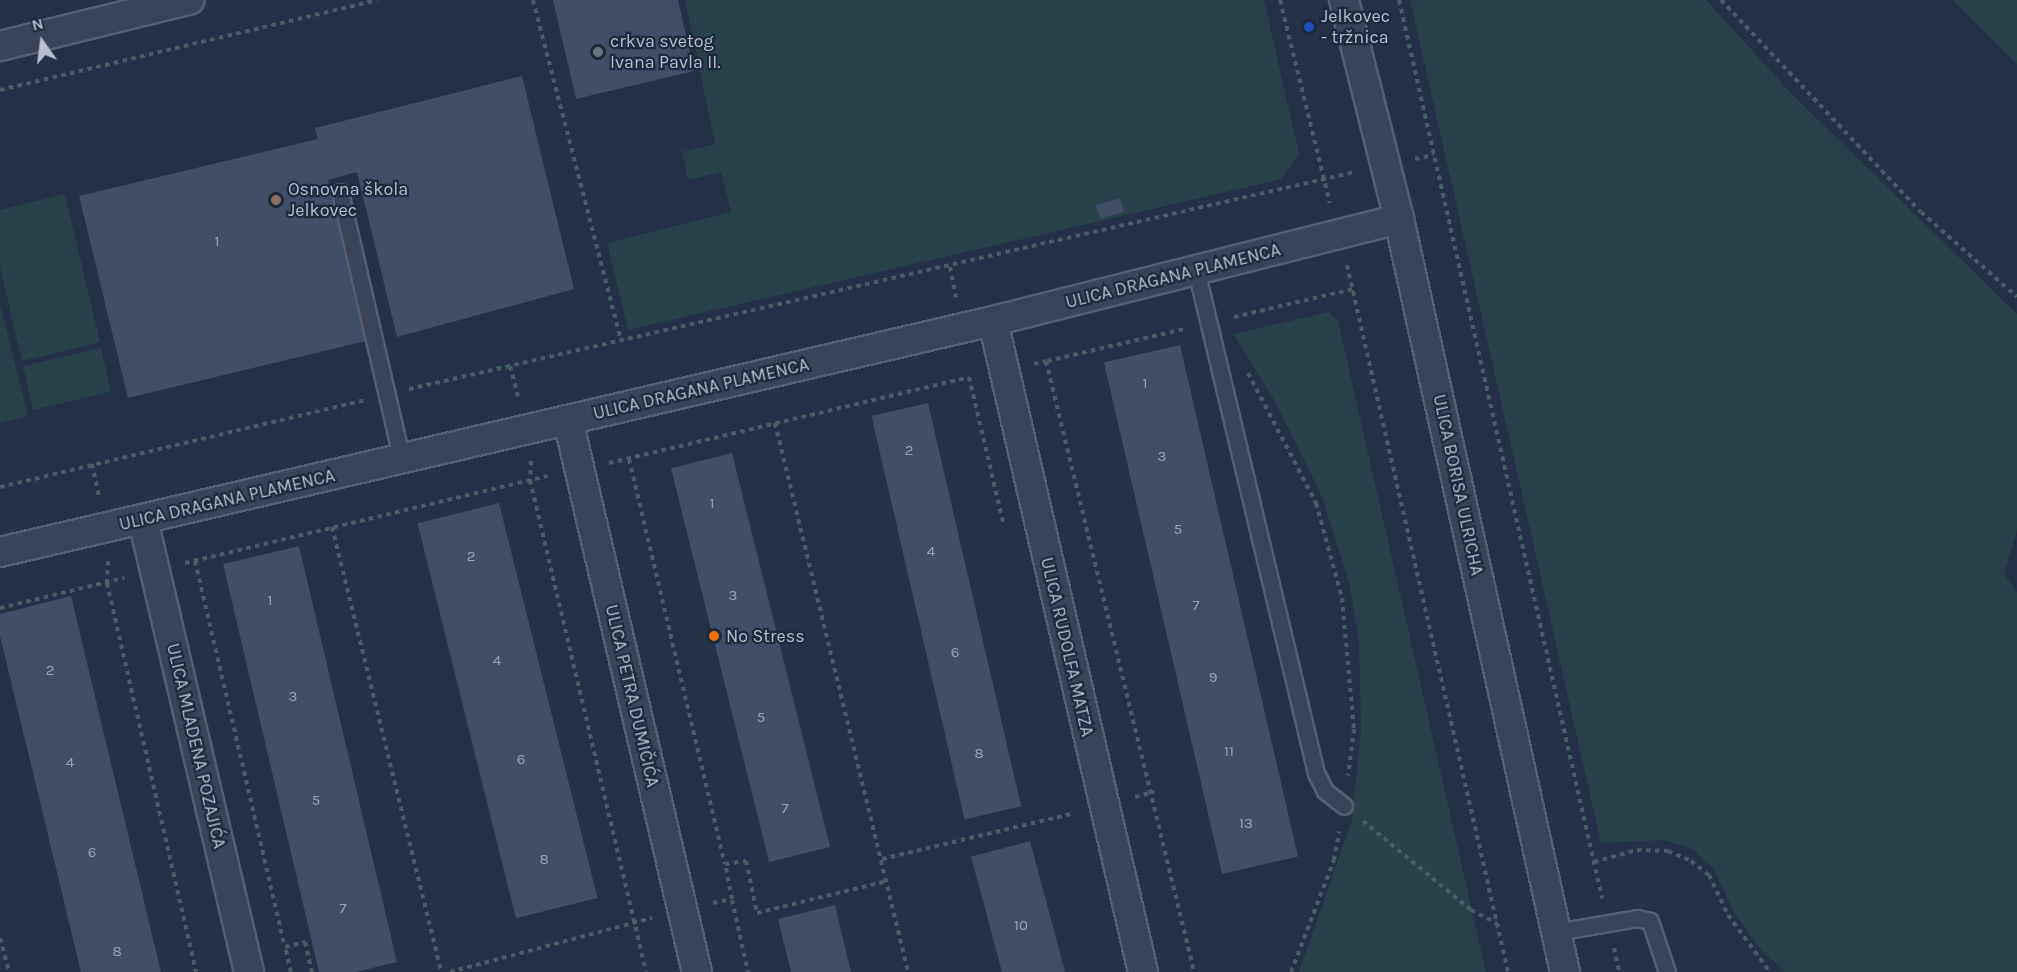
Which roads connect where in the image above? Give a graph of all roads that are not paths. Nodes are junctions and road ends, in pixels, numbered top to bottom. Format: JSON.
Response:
{"nodes":[{"id":1,"x":189,"y":0,"type":"edge"},
{"id":2,"x":1344,"y":0,"type":"edge"},
{"id":3,"x":0,"y":46,"type":"edge"},
{"id":4,"x":340,"y":192,"type":"dead end"},
{"id":5,"x":1400,"y":219,"type":"junction"},
{"id":6,"x":1196,"y":270,"type":"junction"},
{"id":7,"x":993,"y":321,"type":"junction"},
{"id":8,"x":568,"y":420,"type":"junction"},
{"id":9,"x":402,"y":460,"type":"junction"},
{"id":10,"x":143,"y":520,"type":"junction"},
{"id":11,"x":0,"y":552,"type":"edge"},
{"id":12,"x":1344,"y":806,"type":"road end"},
{"id":13,"x":1556,"y":932,"type":"junction"},
{"id":14,"x":249,"y":972,"type":"edge"},
{"id":15,"x":697,"y":972,"type":"edge"},
{"id":16,"x":1143,"y":972,"type":"edge"},
{"id":17,"x":1565,"y":972,"type":"edge"},
{"id":18,"x":1667,"y":972,"type":"edge"}],
"edges":[{"from":1,"to":3,"type":"street"},
{"from":2,"to":5,"type":"street","name":"ULICA BORISA ULRICHA"},
{"from":4,"to":9,"type":"lane"},
{"from":5,"to":6,"type":"street","name":"ULICA DRAGANA PLAMENCA"},
{"from":5,"to":13,"type":"street","name":"ULICA BORISA ULRICHA"},
{"from":6,"to":7,"type":"street","name":"ULICA DRAGANA PLAMENCA"},
{"from":6,"to":12,"type":"lane"},
{"from":7,"to":8,"type":"street","name":"ULICA DRAGANA PLAMENCA"},
{"from":7,"to":16,"type":"street","name":"ULICA RUDOLFA MATZA"},
{"from":8,"to":9,"type":"street","name":"ULICA DRAGANA PLAMENCA"},
{"from":8,"to":15,"type":"street","name":"ULICA PETRA DUMIČIĆA"},
{"from":9,"to":10,"type":"street","name":"ULICA DRAGANA PLAMENCA"},
{"from":10,"to":11,"type":"street","name":"ULICA DRAGANA PLAMENCA"},
{"from":10,"to":14,"type":"street","name":"ULICA MLADENA POZAJIĆA"},
{"from":13,"to":17,"type":"street","name":"ULICA BORISA ULRICHA"},
{"from":13,"to":18,"type":"lane"}]}
